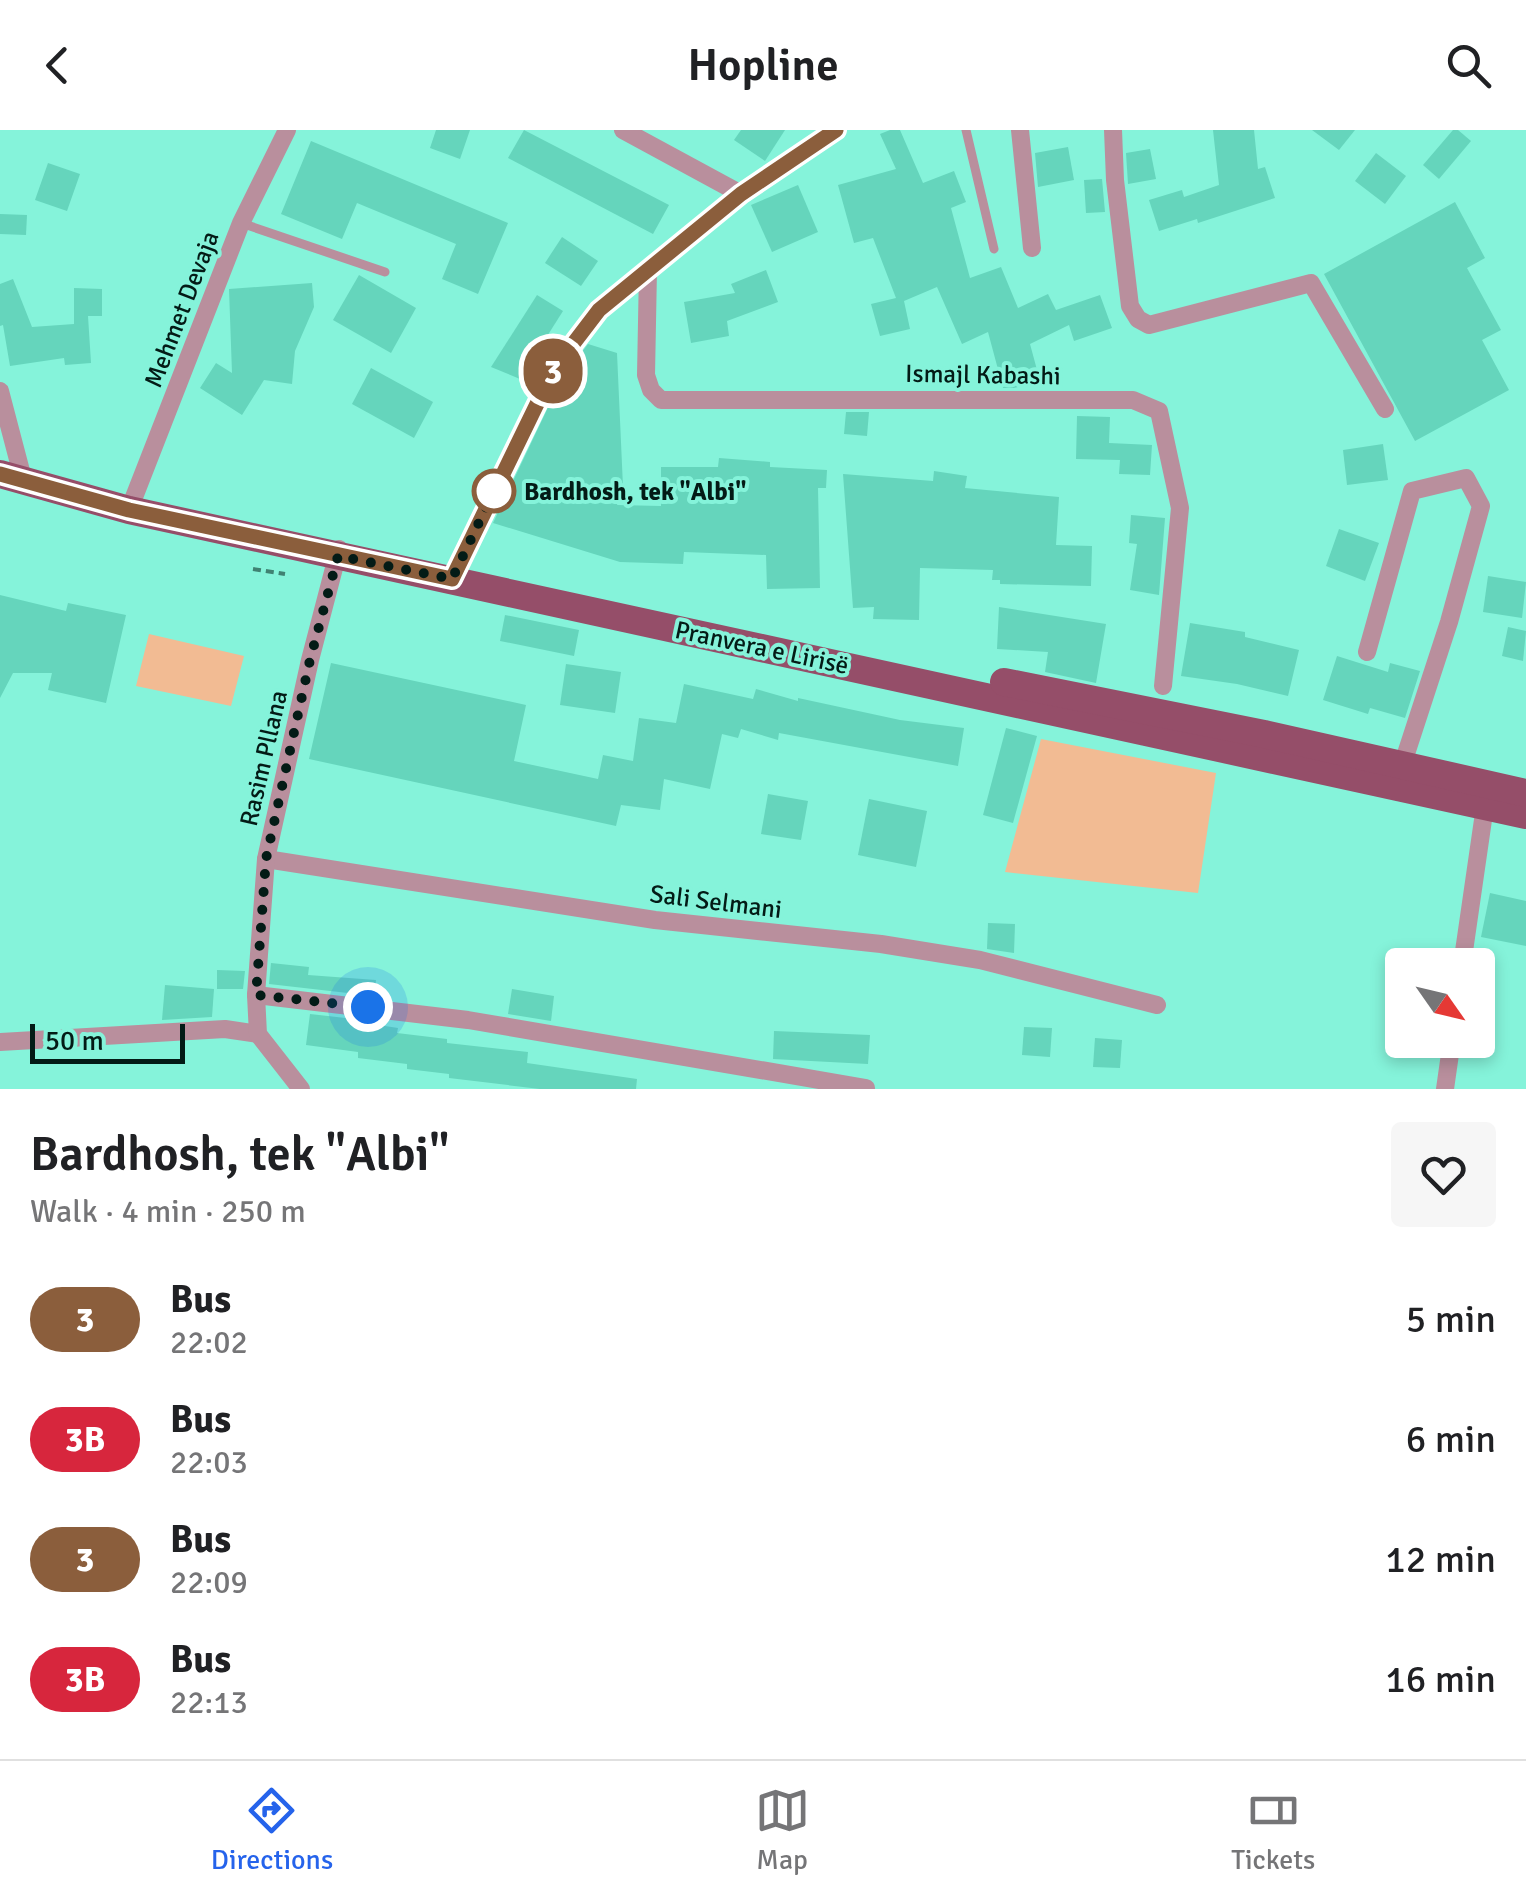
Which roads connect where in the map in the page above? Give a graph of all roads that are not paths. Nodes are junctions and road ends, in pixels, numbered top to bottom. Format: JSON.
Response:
{"nodes":[{"id":1,"x":287,"y":130,"type":"edge"},
{"id":2,"x":624,"y":130,"type":"edge"},
{"id":3,"x":836,"y":130,"type":"edge"},
{"id":4,"x":966,"y":130,"type":"edge"},
{"id":5,"x":1020,"y":130,"type":"edge"},
{"id":6,"x":1113,"y":130,"type":"edge"},
{"id":7,"x":741,"y":194,"type":"junction"},
{"id":8,"x":242,"y":222,"type":"junction"},
{"id":9,"x":1032,"y":248,"type":"dead end"},
{"id":10,"x":994,"y":249,"type":"dead end"},
{"id":11,"x":648,"y":270,"type":"junction"},
{"id":12,"x":385,"y":272,"type":"dead end"},
{"id":13,"x":0,"y":391,"type":"edge"},
{"id":14,"x":1385,"y":408,"type":"dead end"},
{"id":15,"x":10,"y":472,"type":"edge"},
{"id":16,"x":131,"y":505,"type":"junction"},
{"id":17,"x":339,"y":551,"type":"junction"},
{"id":18,"x":455,"y":574,"type":"junction"},
{"id":19,"x":1367,"y":652,"type":"dead end"},
{"id":20,"x":1163,"y":686,"type":"dead end"},
{"id":21,"x":1402,"y":766,"type":"junction"},
{"id":22,"x":1526,"y":793,"type":"edge"},
{"id":23,"x":1484,"y":806,"type":"junction"},
{"id":24,"x":1526,"y":815,"type":"edge"},
{"id":25,"x":266,"y":859,"type":"junction"},
{"id":26,"x":1464,"y":948,"type":"edge"},
{"id":27,"x":256,"y":995,"type":"junction"},
{"id":28,"x":1158,"y":1005,"type":"dead end"},
{"id":29,"x":258,"y":1034,"type":"junction"},
{"id":30,"x":0,"y":1042,"type":"edge"},
{"id":31,"x":1450,"y":1058,"type":"edge"},
{"id":32,"x":866,"y":1088,"type":"edge"},
{"id":33,"x":302,"y":1089,"type":"edge"},
{"id":34,"x":1446,"y":1089,"type":"edge"}],
"edges":[{"from":1,"to":8,"type":"street","name":"Mehmet Devaja"},
{"from":2,"to":7,"type":"street"},
{"from":3,"to":7,"type":"street"},
{"from":4,"to":10,"type":"lane"},
{"from":5,"to":9,"type":"street"},
{"from":6,"to":14,"type":"street"},
{"from":7,"to":11,"type":"street"},
{"from":8,"to":12,"type":"lane"},
{"from":8,"to":16,"type":"street","name":"Mehmet Devaja"},
{"from":11,"to":18,"type":"street"},
{"from":11,"to":20,"type":"street","name":"Ismajl Kabashi"},
{"from":13,"to":15,"type":"street"},
{"from":15,"to":16,"type":"main road","name":"Pranvera e Lirisë"},
{"from":16,"to":17,"type":"main road","name":"Pranvera e Lirisë"},
{"from":17,"to":18,"type":"main road","name":"Pranvera e Lirisë"},
{"from":17,"to":25,"type":"street","name":"Rasim Pllana"},
{"from":18,"to":21,"type":"main road","name":"Pranvera e Lirisë"},
{"from":18,"to":23,"type":"main road","name":"Pranvera e Lirisë"},
{"from":19,"to":21,"type":"street"},
{"from":21,"to":22,"type":"main road","name":"Pranvera e Lirisë"},
{"from":23,"to":24,"type":"main road","name":"Pranvera e Lirisë"},
{"from":23,"to":26,"type":"street"},
{"from":25,"to":27,"type":"street","name":"Rasim Pllana"},
{"from":25,"to":28,"type":"street","name":"Sali Selmani"},
{"from":27,"to":29,"type":"street","name":"Rasim Pllana"},
{"from":27,"to":32,"type":"street"},
{"from":29,"to":30,"type":"street"},
{"from":29,"to":33,"type":"street"},
{"from":31,"to":34,"type":"street"}]}
